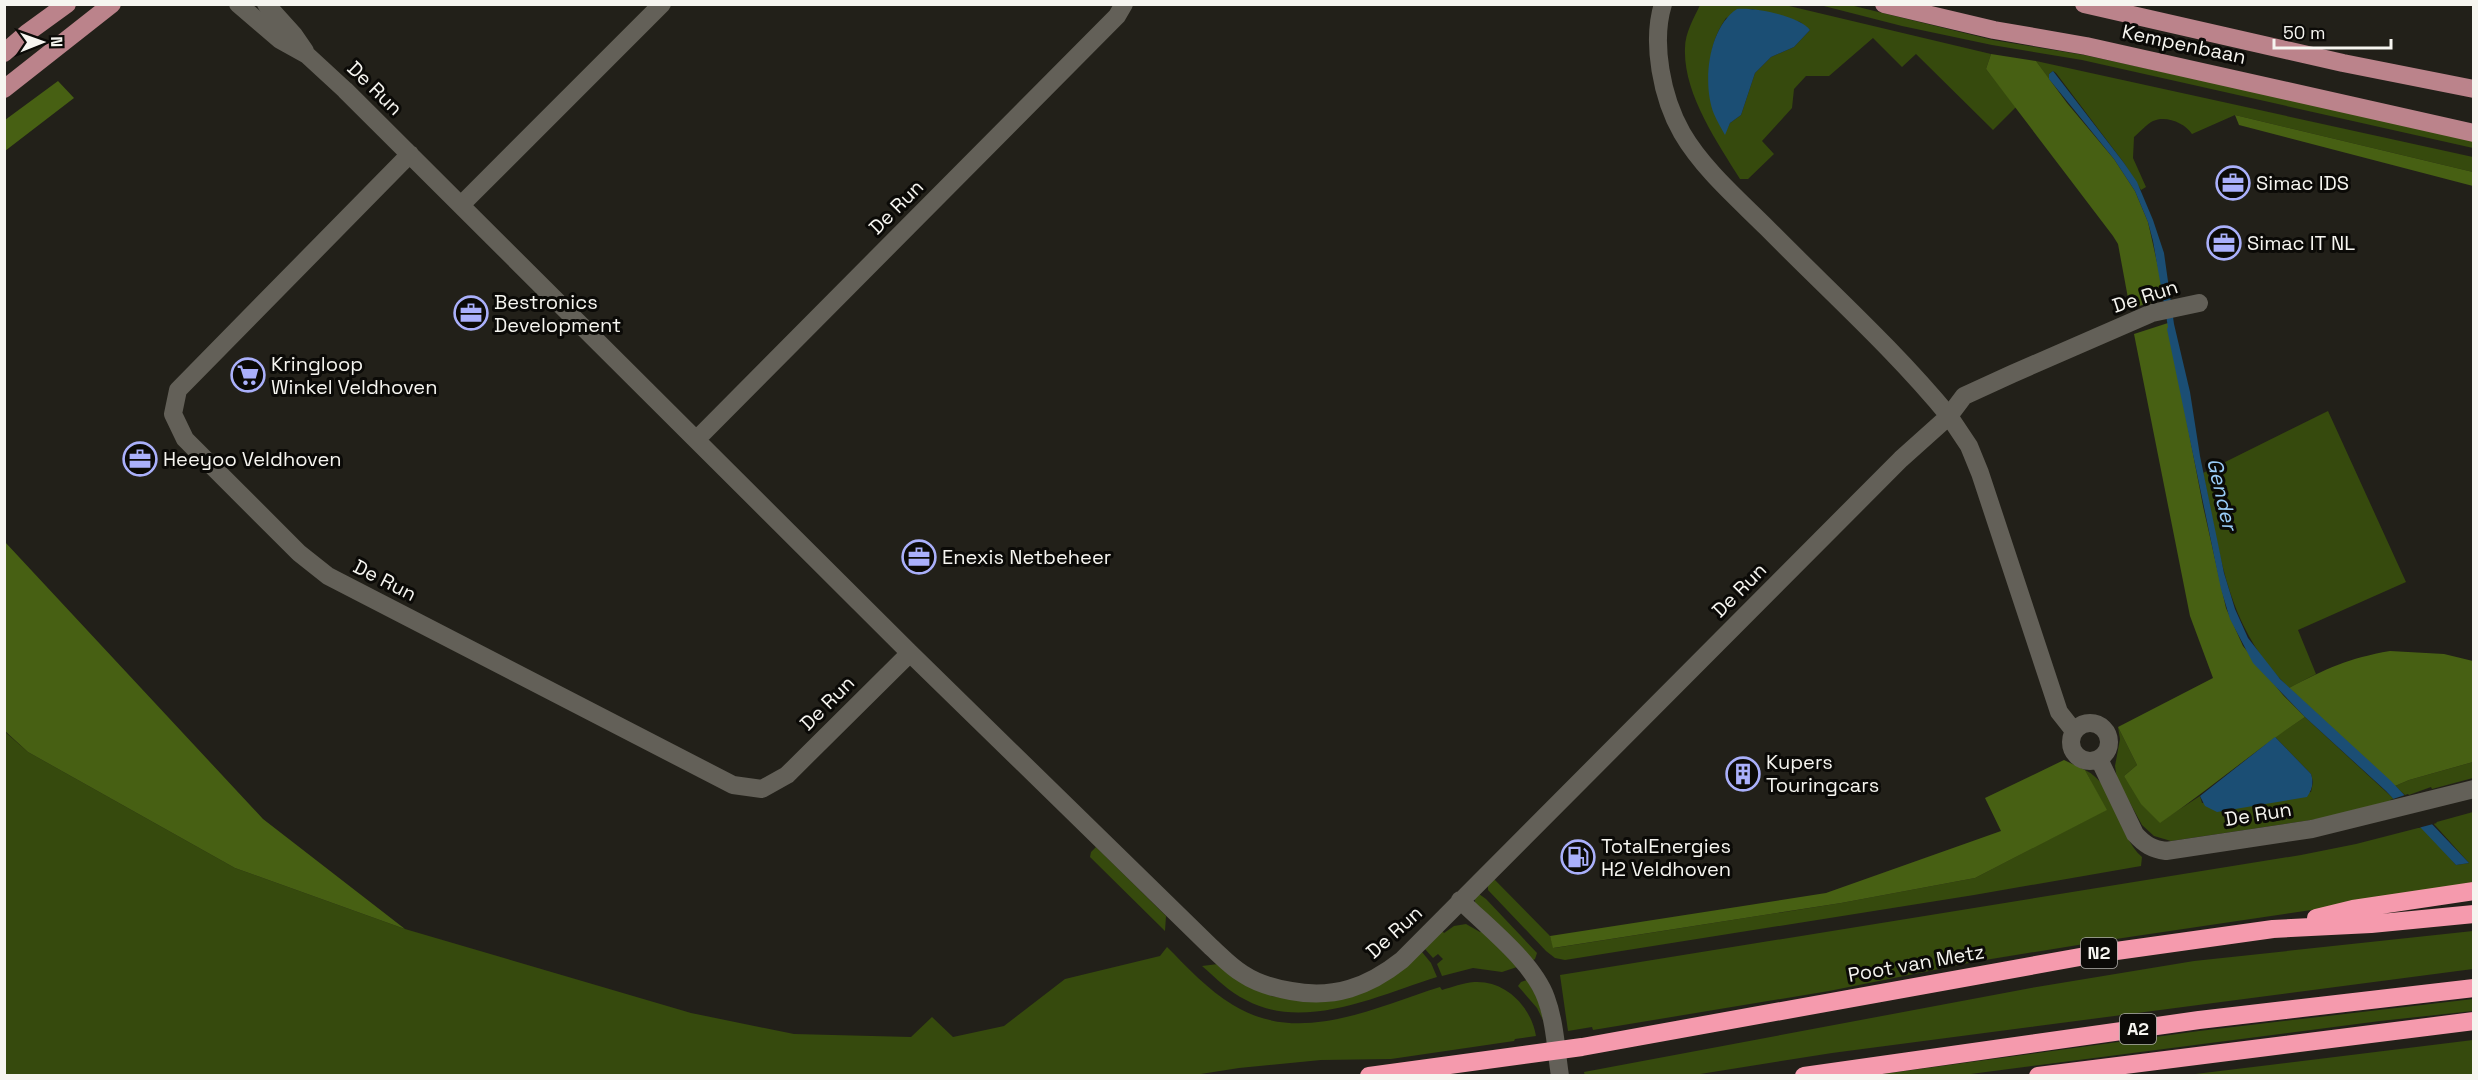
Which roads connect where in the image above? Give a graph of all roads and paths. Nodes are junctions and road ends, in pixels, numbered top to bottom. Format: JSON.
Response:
{"nodes":[{"id":1,"x":67,"y":4,"type":"edge"},
{"id":2,"x":112,"y":4,"type":"edge"},
{"id":3,"x":238,"y":4,"type":"edge"},
{"id":4,"x":266,"y":4,"type":"edge"},
{"id":5,"x":662,"y":4,"type":"edge"},
{"id":6,"x":1124,"y":4,"type":"edge"},
{"id":7,"x":1663,"y":4,"type":"edge"},
{"id":8,"x":1884,"y":4,"type":"edge"},
{"id":9,"x":2084,"y":4,"type":"edge"},
{"id":10,"x":4,"y":53,"type":"edge"},
{"id":11,"x":307,"y":55,"type":"junction"},
{"id":12,"x":4,"y":89,"type":"edge"},
{"id":13,"x":2474,"y":89,"type":"edge"},
{"id":14,"x":2474,"y":133,"type":"edge"},
{"id":15,"x":410,"y":154,"type":"junction"},
{"id":16,"x":462,"y":204,"type":"junction"},
{"id":17,"x":2199,"y":303,"type":"dead end"},
{"id":18,"x":1948,"y":416,"type":"junction"},
{"id":19,"x":697,"y":439,"type":"junction"},
{"id":20,"x":910,"y":653,"type":"junction"},
{"id":21,"x":2074,"y":731,"type":"junction"},
{"id":22,"x":2099,"y":759,"type":"junction"},
{"id":23,"x":2474,"y":789,"type":"edge"},
{"id":24,"x":2474,"y":891,"type":"edge"},
{"id":25,"x":1461,"y":900,"type":"junction"},
{"id":26,"x":2474,"y":914,"type":"edge"},
{"id":27,"x":2273,"y":929,"type":"junction"},
{"id":28,"x":2474,"y":988,"type":"edge"},
{"id":29,"x":2474,"y":1021,"type":"edge"},
{"id":30,"x":1369,"y":1076,"type":"edge"},
{"id":31,"x":1560,"y":1076,"type":"edge"},
{"id":32,"x":1804,"y":1076,"type":"edge"},
{"id":33,"x":2038,"y":1076,"type":"edge"}],
"edges":[{"from":1,"to":10,"type":"main road"},
{"from":2,"to":12,"type":"main road"},
{"from":3,"to":11,"type":"street","name":"De Run"},
{"from":4,"to":11,"type":"street","name":"De Run"},
{"from":5,"to":16,"type":"street"},
{"from":6,"to":19,"type":"street","name":"De Run"},
{"from":7,"to":18,"type":"street"},
{"from":8,"to":14,"type":"main road","name":"Kempenbaan"},
{"from":9,"to":13,"type":"main road","name":"Kempenbaan"},
{"from":11,"to":15,"type":"street","name":"De Run"},
{"from":15,"to":16,"type":"street","name":"De Run"},
{"from":15,"to":20,"type":"street","name":"De Run"},
{"from":16,"to":19,"type":"street","name":"De Run"},
{"from":17,"to":18,"type":"street","name":"De Run"},
{"from":18,"to":21,"type":"street"},
{"from":18,"to":25,"type":"street","name":"De Run"},
{"from":19,"to":20,"type":"street","name":"De Run"},
{"from":20,"to":25,"type":"street","name":"De Run"},
{"from":21,"to":22,"type":"street"},
{"from":21,"to":22,"type":"street"},
{"from":22,"to":23,"type":"street","name":"De Run"},
{"from":24,"to":27,"type":"highway","number":"N2"},
{"from":25,"to":31,"type":"street"},
{"from":26,"to":27,"type":"highway","name":"Poot van Metz","number":"N2"},
{"from":27,"to":30,"type":"highway","name":"Poot van Metz","number":"N2"},
{"from":28,"to":32,"type":"highway","number":"A2"},
{"from":29,"to":33,"type":"highway","number":"A2"}]}
